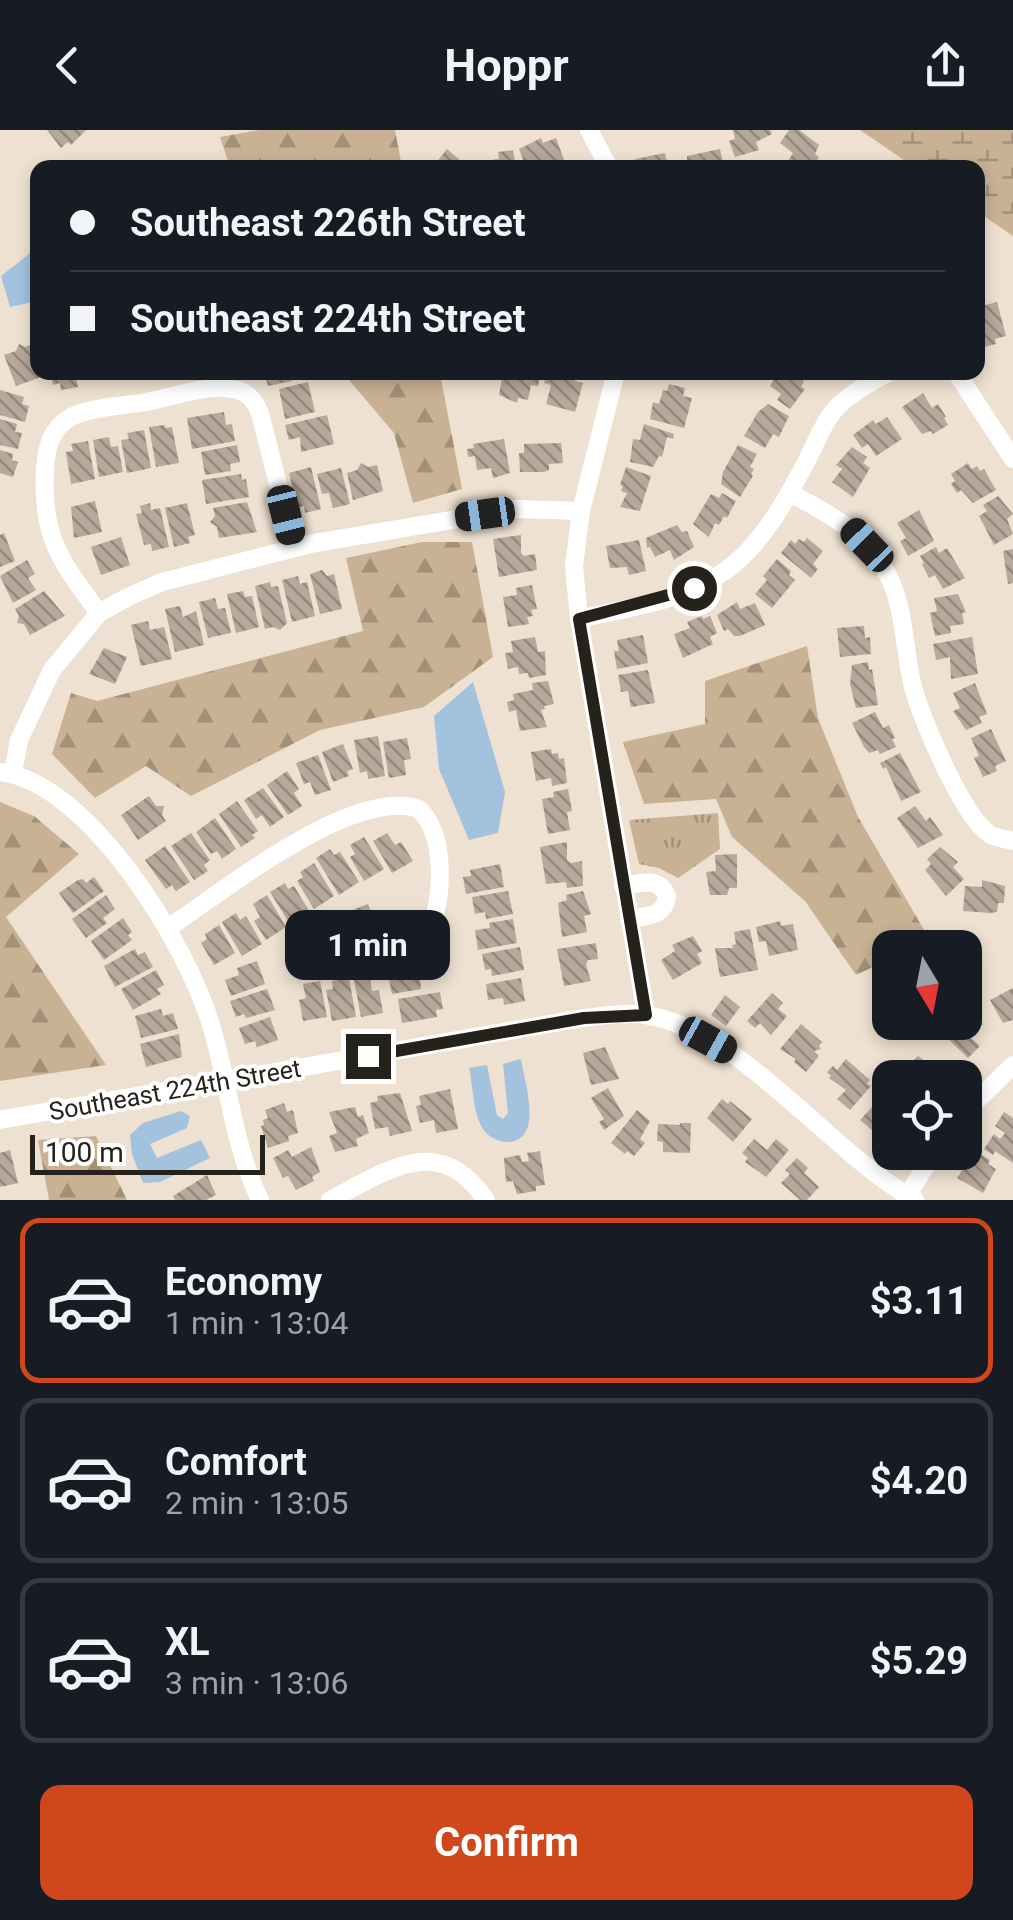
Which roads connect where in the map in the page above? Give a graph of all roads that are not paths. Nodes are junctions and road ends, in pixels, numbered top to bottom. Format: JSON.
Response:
{"nodes":[{"id":1,"x":589,"y":130,"type":"edge"},
{"id":2,"x":605,"y":160,"type":"edge"},
{"id":3,"x":614,"y":380,"type":"edge"},
{"id":4,"x":875,"y":380,"type":"edge"},
{"id":5,"x":961,"y":380,"type":"edge"},
{"id":6,"x":1013,"y":458,"type":"edge"},
{"id":7,"x":790,"y":493,"type":"junction"},
{"id":8,"x":581,"y":511,"type":"junction"},
{"id":9,"x":294,"y":548,"type":"junction"},
{"id":10,"x":99,"y":613,"type":"junction"},
{"id":11,"x":579,"y":619,"type":"junction"},
{"id":12,"x":7,"y":772,"type":"edge"},
{"id":13,"x":1013,"y":841,"type":"edge"},
{"id":14,"x":623,"y":886,"type":"junction"},
{"id":15,"x":629,"y":920,"type":"junction"},
{"id":16,"x":431,"y":927,"type":"dead end"},
{"id":17,"x":168,"y":928,"type":"junction"},
{"id":18,"x":646,"y":1015,"type":"junction"},
{"id":19,"x":1013,"y":1065,"type":"edge"},
{"id":20,"x":224,"y":1081,"type":"junction"},
{"id":21,"x":982,"y":1095,"type":"edge"},
{"id":22,"x":0,"y":1120,"type":"edge"},
{"id":23,"x":924,"y":1170,"type":"edge"},
{"id":24,"x":909,"y":1198,"type":"edge"},
{"id":25,"x":260,"y":1200,"type":"edge"},
{"id":26,"x":330,"y":1200,"type":"edge"},
{"id":27,"x":486,"y":1200,"type":"edge"}],
"edges":[{"from":1,"to":2,"type":"street"},
{"from":3,"to":8,"type":"street"},
{"from":4,"to":7,"type":"street"},
{"from":5,"to":6,"type":"street"},
{"from":7,"to":11,"type":"street"},
{"from":7,"to":13,"type":"street"},
{"from":8,"to":9,"type":"street"},
{"from":8,"to":11,"type":"street"},
{"from":9,"to":10,"type":"street"},
{"from":9,"to":10,"type":"street"},
{"from":10,"to":12,"type":"street"},
{"from":11,"to":14,"type":"street"},
{"from":12,"to":17,"type":"street"},
{"from":14,"to":15,"type":"street"},
{"from":14,"to":15,"type":"street"},
{"from":15,"to":18,"type":"street"},
{"from":16,"to":17,"type":"street"},
{"from":17,"to":20,"type":"street"},
{"from":18,"to":20,"type":"street","name":"Southeast 224th Street"},
{"from":18,"to":24,"type":"street"},
{"from":19,"to":21,"type":"street"},
{"from":20,"to":22,"type":"street","name":"Southeast 224th Street"},
{"from":20,"to":25,"type":"street"},
{"from":23,"to":24,"type":"street"},
{"from":26,"to":27,"type":"street"}]}
